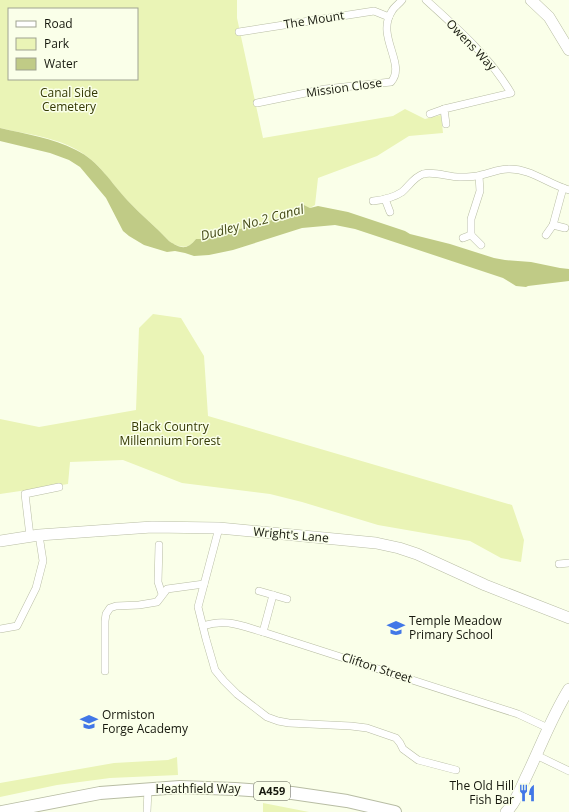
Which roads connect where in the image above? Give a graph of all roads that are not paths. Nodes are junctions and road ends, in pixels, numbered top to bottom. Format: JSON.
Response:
{"nodes":[{"id":1,"x":402,"y":0,"type":"edge"},
{"id":2,"x":426,"y":0,"type":"edge"},
{"id":3,"x":531,"y":0,"type":"edge"},
{"id":4,"x":389,"y":17,"type":"junction"},
{"id":5,"x":555,"y":25,"type":"junction"},
{"id":6,"x":239,"y":32,"type":"dead end"},
{"id":7,"x":569,"y":36,"type":"edge"},
{"id":8,"x":569,"y":50,"type":"edge"},
{"id":9,"x":256,"y":103,"type":"dead end"},
{"id":10,"x":444,"y":109,"type":"junction"},
{"id":11,"x":430,"y":114,"type":"dead end"},
{"id":12,"x":446,"y":124,"type":"dead end"},
{"id":13,"x":479,"y":176,"type":"junction"},
{"id":14,"x":566,"y":189,"type":"edge"},
{"id":15,"x":385,"y":199,"type":"junction"},
{"id":16,"x":373,"y":201,"type":"dead end"},
{"id":17,"x":390,"y":212,"type":"dead end"},
{"id":18,"x":553,"y":225,"type":"junction"},
{"id":19,"x":565,"y":228,"type":"dead end"},
{"id":20,"x":471,"y":235,"type":"junction"},
{"id":21,"x":546,"y":236,"type":"dead end"},
{"id":22,"x":463,"y":238,"type":"dead end"},
{"id":23,"x":481,"y":245,"type":"dead end"},
{"id":24,"x":59,"y":487,"type":"dead end"},
{"id":25,"x":219,"y":528,"type":"junction"},
{"id":26,"x":34,"y":536,"type":"junction"},
{"id":27,"x":0,"y":541,"type":"edge"},
{"id":28,"x":159,"y":545,"type":"dead end"},
{"id":29,"x":569,"y":563,"type":"edge"},
{"id":30,"x":558,"y":564,"type":"dead end"},
{"id":31,"x":204,"y":584,"type":"junction"},
{"id":32,"x":259,"y":591,"type":"dead end"},
{"id":33,"x":162,"y":594,"type":"junction"},
{"id":34,"x":273,"y":595,"type":"junction"},
{"id":35,"x":287,"y":599,"type":"dead end"},
{"id":36,"x":569,"y":618,"type":"edge"},
{"id":37,"x":203,"y":626,"type":"junction"},
{"id":38,"x":0,"y":629,"type":"edge"},
{"id":39,"x":263,"y":632,"type":"junction"},
{"id":40,"x":105,"y":671,"type":"dead end"},
{"id":41,"x":569,"y":689,"type":"edge"},
{"id":42,"x":548,"y":728,"type":"junction"},
{"id":43,"x":536,"y":755,"type":"junction"},
{"id":44,"x":456,"y":770,"type":"dead end"},
{"id":45,"x":569,"y":771,"type":"edge"},
{"id":46,"x":148,"y":789,"type":"junction"},
{"id":47,"x":509,"y":811,"type":"edge"},
{"id":48,"x":2,"y":812,"type":"edge"},
{"id":49,"x":147,"y":812,"type":"edge"},
{"id":50,"x":395,"y":812,"type":"edge"}],
"edges":[{"from":1,"to":4,"type":"street"},
{"from":2,"to":10,"type":"street","name":"Owens Way"},
{"from":3,"to":5,"type":"street"},
{"from":4,"to":6,"type":"street","name":"The Mount"},
{"from":4,"to":9,"type":"street","name":"Mission Close"},
{"from":5,"to":7,"type":"street"},
{"from":5,"to":8,"type":"street"},
{"from":10,"to":11,"type":"street"},
{"from":10,"to":12,"type":"street"},
{"from":13,"to":14,"type":"street"},
{"from":13,"to":15,"type":"street"},
{"from":13,"to":20,"type":"street"},
{"from":14,"to":18,"type":"street"},
{"from":15,"to":16,"type":"street"},
{"from":15,"to":17,"type":"street"},
{"from":18,"to":19,"type":"street"},
{"from":18,"to":21,"type":"street"},
{"from":20,"to":22,"type":"street"},
{"from":20,"to":23,"type":"street"},
{"from":24,"to":26,"type":"street"},
{"from":25,"to":26,"type":"street","name":"Wright's Lane"},
{"from":25,"to":31,"type":"street"},
{"from":25,"to":36,"type":"street","name":"Wright's Lane"},
{"from":26,"to":27,"type":"street","name":"Wright's Lane"},
{"from":26,"to":38,"type":"street"},
{"from":28,"to":33,"type":"street"},
{"from":29,"to":30,"type":"street"},
{"from":31,"to":33,"type":"street"},
{"from":31,"to":37,"type":"street"},
{"from":32,"to":34,"type":"street"},
{"from":33,"to":40,"type":"street"},
{"from":34,"to":35,"type":"street"},
{"from":34,"to":39,"type":"street"},
{"from":37,"to":39,"type":"street","name":"Clifton Street"},
{"from":37,"to":44,"type":"street"},
{"from":39,"to":42,"type":"street","name":"Clifton Street"},
{"from":41,"to":42,"type":"street"},
{"from":42,"to":43,"type":"street"},
{"from":43,"to":45,"type":"street"},
{"from":43,"to":47,"type":"street"},
{"from":46,"to":48,"type":"main road","name":"Heathfield Way","number":"A459"},
{"from":46,"to":49,"type":"street"},
{"from":46,"to":50,"type":"main road","name":"Heathfield Way","number":"A459"}]}
